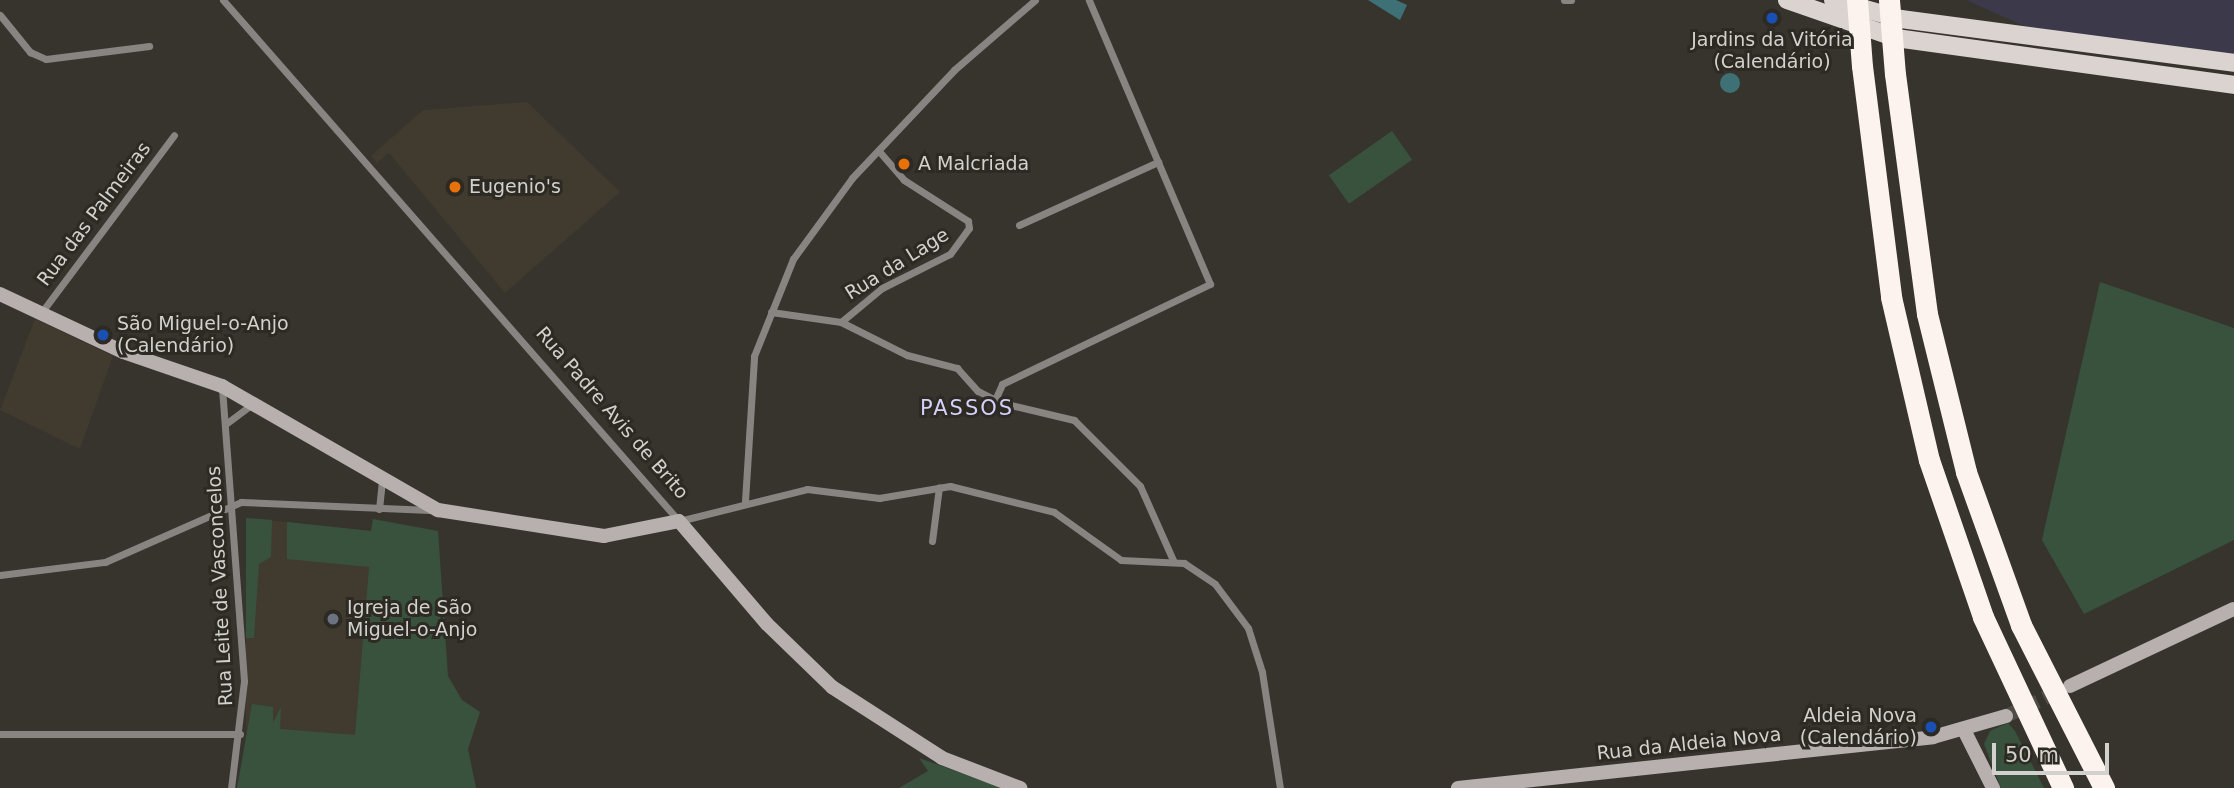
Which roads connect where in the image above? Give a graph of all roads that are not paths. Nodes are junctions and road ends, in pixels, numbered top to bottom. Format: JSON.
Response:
{"nodes":[{"id":1,"x":223,"y":0,"type":"edge"},
{"id":2,"x":1035,"y":0,"type":"edge"},
{"id":3,"x":1089,"y":0,"type":"edge"},
{"id":4,"x":1564,"y":0,"type":"edge"},
{"id":5,"x":1571,"y":0,"type":"edge"},
{"id":6,"x":1787,"y":0,"type":"edge"},
{"id":7,"x":1833,"y":0,"type":"edge"},
{"id":8,"x":1857,"y":0,"type":"edge"},
{"id":9,"x":1889,"y":0,"type":"edge"},
{"id":10,"x":0,"y":15,"type":"edge"},
{"id":11,"x":149,"y":46,"type":"dead end"},
{"id":12,"x":2234,"y":64,"type":"edge"},
{"id":13,"x":2234,"y":85,"type":"edge"},
{"id":14,"x":174,"y":135,"type":"dead end"},
{"id":15,"x":879,"y":151,"type":"junction"},
{"id":16,"x":1158,"y":162,"type":"junction"},
{"id":17,"x":1019,"y":225,"type":"dead end"},
{"id":18,"x":0,"y":294,"type":"edge"},
{"id":19,"x":771,"y":312,"type":"junction"},
{"id":20,"x":40,"y":313,"type":"junction"},
{"id":21,"x":841,"y":322,"type":"junction"},
{"id":22,"x":222,"y":386,"type":"junction"},
{"id":23,"x":995,"y":400,"type":"junction"},
{"id":24,"x":257,"y":404,"type":"junction"},
{"id":25,"x":227,"y":423,"type":"junction"},
{"id":26,"x":380,"y":475,"type":"junction"},
{"id":27,"x":939,"y":487,"type":"junction"},
{"id":28,"x":745,"y":501,"type":"junction"},
{"id":29,"x":232,"y":503,"type":"junction"},
{"id":30,"x":379,"y":509,"type":"junction"},
{"id":31,"x":438,"y":510,"type":"junction"},
{"id":32,"x":679,"y":521,"type":"junction"},
{"id":33,"x":932,"y":541,"type":"dead end"},
{"id":34,"x":1173,"y":560,"type":"junction"},
{"id":35,"x":0,"y":575,"type":"edge"},
{"id":36,"x":2234,"y":609,"type":"edge"},
{"id":37,"x":2070,"y":686,"type":"tunnel mouth"},
{"id":38,"x":2006,"y":716,"type":"tunnel mouth"},
{"id":39,"x":1965,"y":732,"type":"junction"},
{"id":40,"x":0,"y":734,"type":"edge"},
{"id":41,"x":240,"y":734,"type":"junction"},
{"id":42,"x":231,"y":788,"type":"edge"},
{"id":43,"x":1020,"y":788,"type":"edge"},
{"id":44,"x":1280,"y":788,"type":"edge"},
{"id":45,"x":1458,"y":788,"type":"edge"},
{"id":46,"x":1993,"y":788,"type":"edge"},
{"id":47,"x":2063,"y":788,"type":"edge"},
{"id":48,"x":2104,"y":788,"type":"edge"}],
"edges":[{"from":1,"to":32,"type":"street","name":"Rua Padre Avis de Brito"},
{"from":2,"to":15,"type":"street"},
{"from":3,"to":16,"type":"street"},
{"from":4,"to":5,"type":"street"},
{"from":6,"to":13,"type":"main road"},
{"from":7,"to":12,"type":"main road"},
{"from":8,"to":47,"type":"highway","bridge":true},
{"from":9,"to":48,"type":"highway","bridge":true},
{"from":10,"to":11,"type":"street"},
{"from":14,"to":20,"type":"street","name":"Rua das Palmeiras"},
{"from":15,"to":19,"type":"street"},
{"from":15,"to":21,"type":"street","name":"Rua da Lage"},
{"from":16,"to":17,"type":"street"},
{"from":16,"to":23,"type":"street"},
{"from":18,"to":20,"type":"street"},
{"from":19,"to":21,"type":"street"},
{"from":19,"to":28,"type":"street"},
{"from":20,"to":22,"type":"street"},
{"from":21,"to":23,"type":"street"},
{"from":22,"to":24,"type":"street"},
{"from":22,"to":25,"type":"street","name":"Rua Leite de Vasconcelos"},
{"from":23,"to":34,"type":"street"},
{"from":24,"to":25,"type":"street"},
{"from":24,"to":26,"type":"street"},
{"from":25,"to":29,"type":"street","name":"Rua Leite de Vasconcelos"},
{"from":26,"to":30,"type":"street"},
{"from":26,"to":31,"type":"street"},
{"from":27,"to":28,"type":"street"},
{"from":27,"to":33,"type":"street"},
{"from":27,"to":34,"type":"street"},
{"from":28,"to":32,"type":"street"},
{"from":29,"to":30,"type":"street"},
{"from":29,"to":35,"type":"street"},
{"from":29,"to":41,"type":"street","name":"Rua Leite de Vasconcelos"},
{"from":30,"to":31,"type":"street"},
{"from":31,"to":32,"type":"street"},
{"from":32,"to":43,"type":"street","name":"Rua Padre Avis de Brito"},
{"from":34,"to":44,"type":"street"},
{"from":36,"to":37,"type":"street"},
{"from":38,"to":39,"type":"street","name":"Rua da Aldeia Nova"},
{"from":39,"to":45,"type":"street","name":"Rua da Aldeia Nova"},
{"from":39,"to":46,"type":"street"},
{"from":40,"to":41,"type":"street"},
{"from":41,"to":42,"type":"street","name":"Rua Leite de Vasconcelos"}]}
